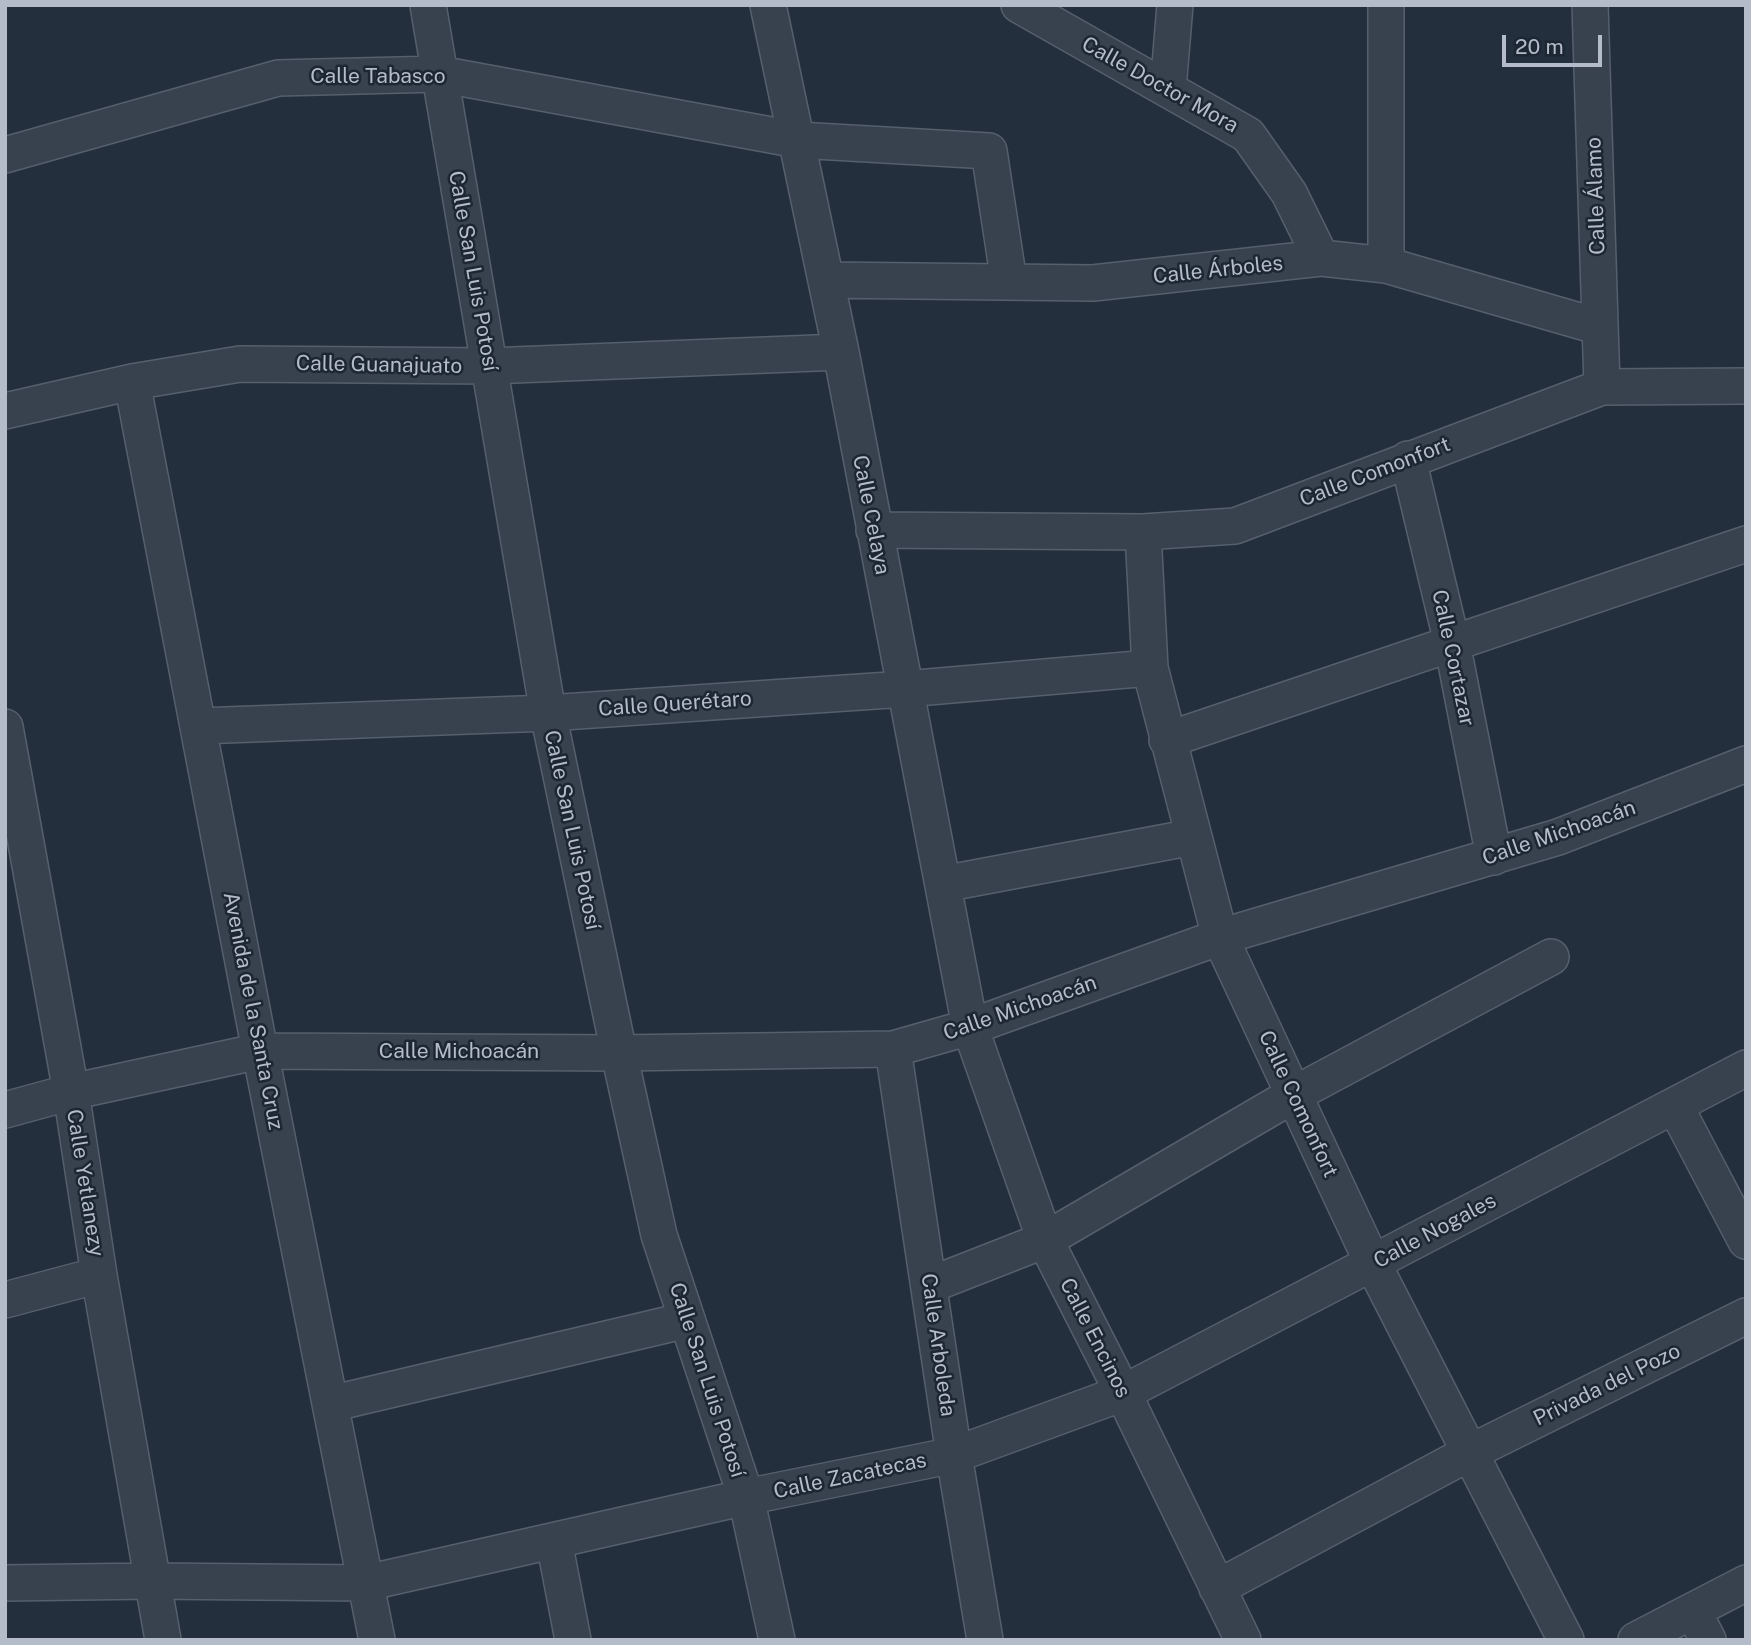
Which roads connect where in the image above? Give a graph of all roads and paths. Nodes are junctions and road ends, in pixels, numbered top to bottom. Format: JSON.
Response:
{"nodes":[{"id":1,"x":428,"y":5,"type":"edge"},
{"id":2,"x":768,"y":5,"type":"edge"},
{"id":3,"x":1019,"y":5,"type":"edge"},
{"id":4,"x":1175,"y":5,"type":"edge"},
{"id":5,"x":1386,"y":5,"type":"edge"},
{"id":6,"x":1590,"y":5,"type":"edge"},
{"id":7,"x":439,"y":74,"type":"junction"},
{"id":8,"x":1168,"y":89,"type":"junction"},
{"id":9,"x":797,"y":140,"type":"junction"},
{"id":10,"x":5,"y":155,"type":"edge"},
{"id":11,"x":1321,"y":258,"type":"junction"},
{"id":12,"x":1386,"y":265,"type":"junction"},
{"id":13,"x":826,"y":280,"type":"junction"},
{"id":14,"x":1009,"y":282,"type":"junction"},
{"id":15,"x":1600,"y":327,"type":"junction"},
{"id":16,"x":841,"y":352,"type":"junction"},
{"id":17,"x":489,"y":366,"type":"junction"},
{"id":18,"x":132,"y":382,"type":"junction"},
{"id":19,"x":1746,"y":386,"type":"edge"},
{"id":20,"x":1602,"y":387,"type":"junction"},
{"id":21,"x":5,"y":411,"type":"edge"},
{"id":22,"x":1408,"y":459,"type":"junction"},
{"id":23,"x":874,"y":530,"type":"junction"},
{"id":24,"x":1143,"y":532,"type":"junction"},
{"id":25,"x":1746,"y":544,"type":"edge"},
{"id":26,"x":1452,"y":643,"type":"junction"},
{"id":27,"x":1150,"y":668,"type":"junction"},
{"id":28,"x":905,"y":689,"type":"junction"},
{"id":29,"x":548,"y":713,"type":"junction"},
{"id":30,"x":199,"y":726,"type":"junction"},
{"id":31,"x":5,"y":727,"type":"edge"},
{"id":32,"x":1167,"y":740,"type":"junction"},
{"id":33,"x":1746,"y":764,"type":"edge"},
{"id":34,"x":1193,"y":837,"type":"junction"},
{"id":35,"x":1494,"y":857,"type":"junction"},
{"id":36,"x":943,"y":884,"type":"junction"},
{"id":37,"x":1220,"y":937,"type":"junction"},
{"id":38,"x":1551,"y":957,"type":"dead end"},
{"id":39,"x":970,"y":1027,"type":"junction"},
{"id":40,"x":894,"y":1049,"type":"junction"},
{"id":41,"x":260,"y":1051,"type":"junction"},
{"id":42,"x":619,"y":1053,"type":"junction"},
{"id":43,"x":1746,"y":1068,"type":"edge"},
{"id":44,"x":71,"y":1092,"type":"junction"},
{"id":45,"x":1293,"y":1095,"type":"junction"},
{"id":46,"x":1675,"y":1106,"type":"junction"},
{"id":47,"x":5,"y":1110,"type":"edge"},
{"id":48,"x":1045,"y":1240,"type":"junction"},
{"id":49,"x":1746,"y":1241,"type":"edge"},
{"id":50,"x":1373,"y":1264,"type":"junction"},
{"id":51,"x":99,"y":1275,"type":"junction"},
{"id":52,"x":930,"y":1285,"type":"junction"},
{"id":53,"x":5,"y":1300,"type":"edge"},
{"id":54,"x":1746,"y":1316,"type":"edge"},
{"id":55,"x":687,"y":1320,"type":"junction"},
{"id":56,"x":1123,"y":1393,"type":"junction"},
{"id":57,"x":330,"y":1404,"type":"junction"},
{"id":58,"x":1469,"y":1453,"type":"junction"},
{"id":59,"x":954,"y":1455,"type":"junction"},
{"id":60,"x":746,"y":1497,"type":"junction"},
{"id":61,"x":554,"y":1541,"type":"junction"},
{"id":62,"x":151,"y":1580,"type":"junction"},
{"id":63,"x":5,"y":1583,"type":"edge"},
{"id":64,"x":366,"y":1583,"type":"junction"},
{"id":65,"x":1746,"y":1583,"type":"edge"},
{"id":66,"x":1217,"y":1588,"type":"junction"},
{"id":67,"x":1701,"y":1625,"type":"edge"},
{"id":68,"x":163,"y":1640,"type":"edge"},
{"id":69,"x":377,"y":1640,"type":"edge"},
{"id":70,"x":573,"y":1640,"type":"edge"},
{"id":71,"x":777,"y":1640,"type":"edge"},
{"id":72,"x":985,"y":1640,"type":"edge"},
{"id":73,"x":1243,"y":1640,"type":"edge"},
{"id":74,"x":1566,"y":1640,"type":"edge"},
{"id":75,"x":1636,"y":1640,"type":"edge"}],
"edges":[{"from":1,"to":7,"type":"street","name":"Calle San Luis Potosí"},
{"from":2,"to":9,"type":"street","name":"Calle Celaya"},
{"from":3,"to":8,"type":"street","name":"Calle Doctor Mora"},
{"from":4,"to":8,"type":"street"},
{"from":5,"to":12,"type":"street"},
{"from":6,"to":15,"type":"street","name":"Calle Álamo"},
{"from":7,"to":9,"type":"street","name":"Calle Tabasco"},
{"from":7,"to":10,"type":"street","name":"Calle Tabasco"},
{"from":7,"to":17,"type":"street","name":"Calle San Luis Potosí"},
{"from":8,"to":11,"type":"street","name":"Calle Doctor Mora"},
{"from":9,"to":13,"type":"street","name":"Calle Celaya"},
{"from":9,"to":14,"type":"street","name":"Calle Tabasco"},
{"from":11,"to":12,"type":"street","name":"Calle Árboles"},
{"from":11,"to":14,"type":"street","name":"Calle Árboles"},
{"from":12,"to":15,"type":"street","name":"Calle Árboles"},
{"from":13,"to":14,"type":"street","name":"Calle Árboles"},
{"from":13,"to":16,"type":"street","name":"Calle Celaya"},
{"from":15,"to":20,"type":"street","name":"Calle Álamo"},
{"from":16,"to":17,"type":"street","name":"Calle Guanajuato"},
{"from":16,"to":23,"type":"street","name":"Calle Celaya"},
{"from":17,"to":18,"type":"street","name":"Calle Guanajuato"},
{"from":17,"to":29,"type":"street","name":"Calle San Luis Potosí"},
{"from":18,"to":21,"type":"street","name":"Calle Guanajuato"},
{"from":18,"to":30,"type":"street","name":"Avenida de la Santa Cruz"},
{"from":19,"to":20,"type":"street"},
{"from":20,"to":22,"type":"street","name":"Calle Comonfort"},
{"from":22,"to":24,"type":"street","name":"Calle Comonfort"},
{"from":22,"to":26,"type":"street","name":"Calle Cortazar"},
{"from":23,"to":24,"type":"street","name":"Calle Comonfort"},
{"from":23,"to":28,"type":"street","name":"Calle Celaya"},
{"from":24,"to":27,"type":"street","name":"Calle Comonfort"},
{"from":25,"to":26,"type":"street"},
{"from":26,"to":32,"type":"street"},
{"from":26,"to":35,"type":"street","name":"Calle Cortazar"},
{"from":27,"to":28,"type":"street","name":"Calle Querétaro"},
{"from":27,"to":32,"type":"street","name":"Calle Comonfort"},
{"from":28,"to":29,"type":"street","name":"Calle Querétaro"},
{"from":28,"to":36,"type":"street","name":"Calle Celaya"},
{"from":29,"to":30,"type":"street","name":"Calle Querétaro"},
{"from":29,"to":42,"type":"street","name":"Calle San Luis Potosí"},
{"from":30,"to":41,"type":"street","name":"Avenida de la Santa Cruz"},
{"from":31,"to":44,"type":"street","name":"Calle Yetlanezy"},
{"from":32,"to":34,"type":"street","name":"Calle Comonfort"},
{"from":33,"to":35,"type":"street","name":"Calle Michoacán"},
{"from":34,"to":36,"type":"street"},
{"from":34,"to":37,"type":"street","name":"Calle Comonfort"},
{"from":35,"to":37,"type":"street","name":"Calle Michoacán"},
{"from":36,"to":39,"type":"street","name":"Calle Celaya"},
{"from":37,"to":39,"type":"street","name":"Calle Michoacán"},
{"from":37,"to":45,"type":"street","name":"Calle Comonfort"},
{"from":38,"to":45,"type":"street"},
{"from":39,"to":40,"type":"street","name":"Calle Michoacán"},
{"from":39,"to":48,"type":"street","name":"Calle Encinos"},
{"from":40,"to":42,"type":"street","name":"Calle Michoacán"},
{"from":40,"to":52,"type":"street","name":"Calle Arboleda"},
{"from":41,"to":42,"type":"street","name":"Calle Michoacán"},
{"from":41,"to":44,"type":"street","name":"Calle Michoacán"},
{"from":41,"to":57,"type":"street","name":"Avenida de la Santa Cruz"},
{"from":42,"to":55,"type":"street","name":"Calle San Luis Potosí"},
{"from":43,"to":46,"type":"street","name":"Calle Nogales"},
{"from":44,"to":47,"type":"street","name":"Calle Michoacán"},
{"from":44,"to":51,"type":"street","name":"Calle Yetlanezy"},
{"from":45,"to":48,"type":"street"},
{"from":45,"to":50,"type":"street","name":"Calle Comonfort"},
{"from":46,"to":49,"type":"street"},
{"from":46,"to":50,"type":"street","name":"Calle Nogales"},
{"from":48,"to":52,"type":"street"},
{"from":48,"to":56,"type":"street","name":"Calle Encinos"},
{"from":50,"to":56,"type":"street","name":"Calle Nogales"},
{"from":50,"to":58,"type":"street","name":"Calle Comonfort"},
{"from":51,"to":53,"type":"street"},
{"from":51,"to":62,"type":"street","name":"Calle Yetlanezy"},
{"from":52,"to":59,"type":"street","name":"Calle Arboleda"},
{"from":54,"to":58,"type":"street","name":"Privada del Pozo"},
{"from":55,"to":57,"type":"street"},
{"from":55,"to":60,"type":"street","name":"Calle San Luis Potosí"},
{"from":56,"to":59,"type":"street","name":"Calle Zacatecas"},
{"from":56,"to":66,"type":"street","name":"Calle Encinos"},
{"from":57,"to":64,"type":"street","name":"Avenida de la Santa Cruz"},
{"from":58,"to":66,"type":"street","name":"Privada del Pozo"},
{"from":58,"to":74,"type":"street","name":"Calle Comonfort"},
{"from":59,"to":60,"type":"street","name":"Calle Zacatecas"},
{"from":59,"to":72,"type":"street","name":"Calle Arboleda"},
{"from":60,"to":61,"type":"street","name":"Calle Zacatecas"},
{"from":60,"to":71,"type":"street","name":"Calle San Luis Potosí"},
{"from":61,"to":64,"type":"street","name":"Calle Zacatecas"},
{"from":61,"to":70,"type":"street"},
{"from":62,"to":63,"type":"street","name":"Calle Zacatecas"},
{"from":62,"to":64,"type":"street","name":"Calle Zacatecas"},
{"from":62,"to":68,"type":"street","name":"Calle Yetlanezy"},
{"from":64,"to":69,"type":"street","name":"Avenida de la Santa Cruz"},
{"from":65,"to":67,"type":"street"},
{"from":66,"to":73,"type":"street","name":"Calle Encinos"},
{"from":67,"to":75,"type":"street"}]}
